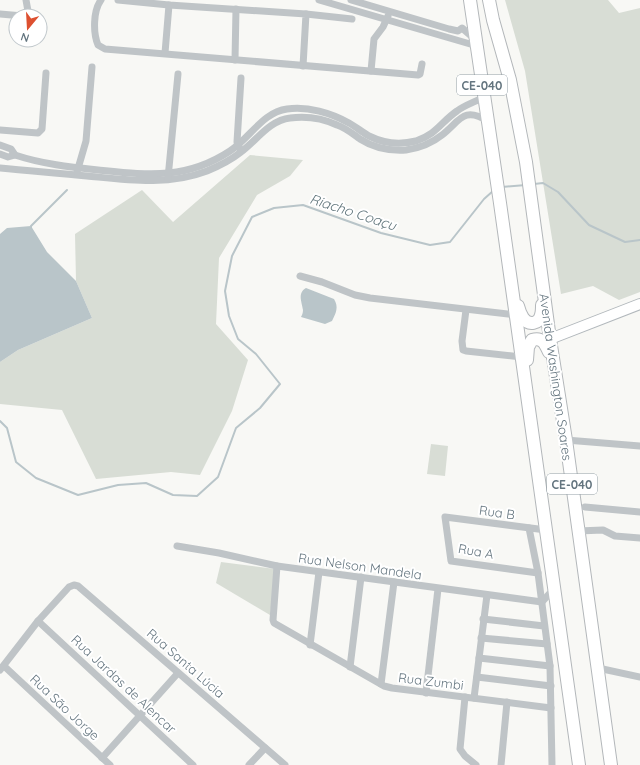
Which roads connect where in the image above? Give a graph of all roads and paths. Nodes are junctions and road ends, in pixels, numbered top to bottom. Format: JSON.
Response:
{"nodes":[{"id":1,"x":101,"y":0,"type":"edge"},
{"id":2,"x":118,"y":0,"type":"edge"},
{"id":3,"x":319,"y":0,"type":"edge"},
{"id":4,"x":351,"y":0,"type":"edge"},
{"id":5,"x":470,"y":0,"type":"edge"},
{"id":6,"x":489,"y":0,"type":"edge"},
{"id":7,"x":169,"y":5,"type":"junction"},
{"id":8,"x":236,"y":9,"type":"junction"},
{"id":9,"x":390,"y":12,"type":"junction"},
{"id":10,"x":306,"y":14,"type":"junction"},
{"id":11,"x":352,"y":19,"type":"dead end"},
{"id":12,"x":387,"y":20,"type":"junction"},
{"id":13,"x":476,"y":43,"type":"junction"},
{"id":14,"x":165,"y":53,"type":"junction"},
{"id":15,"x":235,"y":60,"type":"junction"},
{"id":16,"x":422,"y":64,"type":"dead end"},
{"id":17,"x":302,"y":66,"type":"junction"},
{"id":18,"x":92,"y":67,"type":"dead end"},
{"id":19,"x":371,"y":71,"type":"junction"},
{"id":20,"x":46,"y":73,"type":"dead end"},
{"id":21,"x":178,"y":74,"type":"dead end"},
{"id":22,"x":241,"y":78,"type":"dead end"},
{"id":23,"x":484,"y":97,"type":"junction"},
{"id":24,"x":288,"y":109,"type":"junction"},
{"id":25,"x":302,"y":109,"type":"junction"},
{"id":26,"x":270,"y":115,"type":"junction"},
{"id":27,"x":302,"y":117,"type":"junction"},
{"id":28,"x":289,"y":118,"type":"junction"},
{"id":29,"x":488,"y":121,"type":"junction"},
{"id":30,"x":262,"y":122,"type":"junction"},
{"id":31,"x":276,"y":123,"type":"junction"},
{"id":32,"x":268,"y":128,"type":"junction"},
{"id":33,"x":0,"y":130,"type":"edge"},
{"id":34,"x":0,"y":145,"type":"edge"},
{"id":35,"x":240,"y":149,"type":"junction"},
{"id":36,"x":0,"y":154,"type":"edge"},
{"id":37,"x":18,"y":156,"type":"junction"},
{"id":38,"x":0,"y":168,"type":"edge"},
{"id":39,"x":18,"y":170,"type":"junction"},
{"id":40,"x":77,"y":171,"type":"junction"},
{"id":41,"x":168,"y":177,"type":"junction"},
{"id":42,"x":300,"y":276,"type":"dead end"},
{"id":43,"x":543,"y":293,"type":"junction"},
{"id":44,"x":513,"y":296,"type":"junction"},
{"id":45,"x":640,"y":304,"type":"edge"},
{"id":46,"x":466,"y":310,"type":"junction"},
{"id":47,"x":516,"y":315,"type":"junction"},
{"id":48,"x":550,"y":338,"type":"junction"},
{"id":49,"x":522,"y":357,"type":"junction"},
{"id":50,"x":554,"y":367,"type":"junction"},
{"id":51,"x":524,"y":372,"type":"junction"},
{"id":52,"x":566,"y":440,"type":"junction"},
{"id":53,"x":640,"y":446,"type":"edge"},
{"id":54,"x":585,"y":508,"type":"dead end"},
{"id":55,"x":640,"y":512,"type":"edge"},
{"id":56,"x":445,"y":518,"type":"joint"},
{"id":57,"x":529,"y":528,"type":"junction"},
{"id":58,"x":546,"y":530,"type":"junction"},
{"id":59,"x":578,"y":531,"type":"junction"},
{"id":60,"x":640,"y":538,"type":"edge"},
{"id":61,"x":177,"y":546,"type":"dead end"},
{"id":62,"x":277,"y":566,"type":"junction"},
{"id":63,"x":319,"y":572,"type":"junction"},
{"id":64,"x":538,"y":573,"type":"junction"},
{"id":65,"x":361,"y":578,"type":"junction"},
{"id":66,"x":394,"y":582,"type":"junction"},
{"id":67,"x":438,"y":589,"type":"junction"},
{"id":68,"x":555,"y":592,"type":"junction"},
{"id":69,"x":487,"y":595,"type":"junction"},
{"id":70,"x":542,"y":602,"type":"junction"},
{"id":71,"x":557,"y":610,"type":"junction"},
{"id":72,"x":543,"y":611,"type":"junction"},
{"id":73,"x":483,"y":619,"type":"junction"},
{"id":74,"x":38,"y":621,"type":"junction"},
{"id":75,"x":544,"y":626,"type":"junction"},
{"id":76,"x":481,"y":638,"type":"junction"},
{"id":77,"x":547,"y":644,"type":"junction"},
{"id":78,"x":310,"y":645,"type":"junction"},
{"id":79,"x":479,"y":658,"type":"junction"},
{"id":80,"x":550,"y":666,"type":"junction"},
{"id":81,"x":2,"y":668,"type":"edge"},
{"id":82,"x":350,"y":668,"type":"junction"},
{"id":83,"x":598,"y":668,"type":"junction"},
{"id":84,"x":178,"y":672,"type":"junction"},
{"id":85,"x":477,"y":677,"type":"junction"},
{"id":86,"x":640,"y":677,"type":"edge"},
{"id":87,"x":381,"y":684,"type":"junction"},
{"id":88,"x":551,"y":686,"type":"junction"},
{"id":89,"x":426,"y":692,"type":"junction"},
{"id":90,"x":464,"y":697,"type":"junction"},
{"id":91,"x":474,"y":698,"type":"junction"},
{"id":92,"x":507,"y":702,"type":"junction"},
{"id":93,"x":551,"y":708,"type":"junction"},
{"id":94,"x":140,"y":715,"type":"junction"},
{"id":95,"x":265,"y":748,"type":"junction"},
{"id":96,"x":102,"y":758,"type":"junction"},
{"id":97,"x":110,"y":765,"type":"edge"},
{"id":98,"x":193,"y":765,"type":"edge"},
{"id":99,"x":249,"y":765,"type":"edge"},
{"id":100,"x":284,"y":765,"type":"edge"},
{"id":101,"x":476,"y":765,"type":"edge"},
{"id":102,"x":501,"y":765,"type":"edge"},
{"id":103,"x":552,"y":765,"type":"edge"},
{"id":104,"x":579,"y":765,"type":"edge"},
{"id":105,"x":612,"y":765,"type":"edge"}],
"edges":[{"from":1,"to":14,"type":"street"},
{"from":2,"to":7,"type":"street"},
{"from":3,"to":12,"type":"street"},
{"from":4,"to":9,"type":"street"},
{"from":5,"to":13,"type":"highway","number":"CE-040"},
{"from":6,"to":43,"type":"highway","name":"Avenida Washington Soares","number":"CE-040"},
{"from":7,"to":8,"type":"street"},
{"from":7,"to":14,"type":"street"},
{"from":8,"to":10,"type":"street"},
{"from":8,"to":15,"type":"street"},
{"from":9,"to":12,"type":"street"},
{"from":9,"to":13,"type":"street"},
{"from":10,"to":11,"type":"street"},
{"from":10,"to":17,"type":"street"},
{"from":12,"to":13,"type":"street"},
{"from":12,"to":19,"type":"street"},
{"from":13,"to":23,"type":"highway","number":"CE-040"},
{"from":14,"to":15,"type":"street"},
{"from":15,"to":17,"type":"street"},
{"from":16,"to":19,"type":"street"},
{"from":17,"to":19,"type":"street"},
{"from":18,"to":40,"type":"street"},
{"from":20,"to":33,"type":"street"},
{"from":21,"to":41,"type":"street"},
{"from":22,"to":35,"type":"street"},
{"from":23,"to":25,"type":"street"},
{"from":23,"to":29,"type":"highway","number":"CE-040"},
{"from":24,"to":25,"type":"street"},
{"from":24,"to":26,"type":"street"},
{"from":24,"to":28,"type":"street"},
{"from":25,"to":27,"type":"street"},
{"from":26,"to":30,"type":"street"},
{"from":26,"to":31,"type":"street"},
{"from":27,"to":28,"type":"street"},
{"from":27,"to":29,"type":"street"},
{"from":28,"to":31,"type":"street"},
{"from":29,"to":44,"type":"highway","number":"CE-040"},
{"from":30,"to":32,"type":"street"},
{"from":30,"to":35,"type":"street"},
{"from":31,"to":32,"type":"street"},
{"from":32,"to":35,"type":"street"},
{"from":34,"to":37,"type":"street"},
{"from":35,"to":41,"type":"street"},
{"from":36,"to":37,"type":"street"},
{"from":37,"to":39,"type":"street"},
{"from":37,"to":40,"type":"street"},
{"from":38,"to":39,"type":"street"},
{"from":39,"to":40,"type":"street"},
{"from":40,"to":41,"type":"street"},
{"from":42,"to":46,"type":"street"},
{"from":43,"to":44,"type":"highway"},
{"from":43,"to":48,"type":"highway","name":"Avenida Washington Soares","number":"CE-040"},
{"from":44,"to":47,"type":"highway","number":"CE-040"},
{"from":45,"to":48,"type":"street"},
{"from":46,"to":47,"type":"street"},
{"from":46,"to":49,"type":"street"},
{"from":47,"to":49,"type":"highway","number":"CE-040"},
{"from":48,"to":50,"type":"highway","name":"Avenida Washington Soares","number":"CE-040"},
{"from":49,"to":51,"type":"highway","number":"CE-040"},
{"from":50,"to":51,"type":"highway"},
{"from":50,"to":52,"type":"highway","name":"Avenida Washington Soares","number":"CE-040"},
{"from":51,"to":58,"type":"highway","number":"CE-040"},
{"from":52,"to":53,"type":"street"},
{"from":52,"to":59,"type":"highway","name":"Avenida Washington Soares","number":"CE-040"},
{"from":54,"to":55,"type":"street"},
{"from":56,"to":57,"type":"street","name":"Rua B"},
{"from":56,"to":64,"type":"street","name":"Rua A"},
{"from":57,"to":58,"type":"street","name":"Rua B"},
{"from":57,"to":64,"type":"street"},
{"from":58,"to":68,"type":"highway","number":"CE-040"},
{"from":59,"to":60,"type":"street"},
{"from":59,"to":83,"type":"highway","name":"Avenida Washington Soares","number":"CE-040"},
{"from":61,"to":62,"type":"street","name":"Rua Nelson Mandela"},
{"from":62,"to":63,"type":"street","name":"Rua Nelson Mandela"},
{"from":62,"to":78,"type":"street","name":"Rua Zumbi"},
{"from":63,"to":65,"type":"street","name":"Rua Nelson Mandela"},
{"from":63,"to":78,"type":"street"},
{"from":64,"to":70,"type":"street"},
{"from":65,"to":66,"type":"street","name":"Rua Nelson Mandela"},
{"from":65,"to":82,"type":"street"},
{"from":66,"to":67,"type":"street","name":"Rua Nelson Mandela"},
{"from":66,"to":87,"type":"street"},
{"from":67,"to":69,"type":"street","name":"Rua Nelson Mandela"},
{"from":67,"to":89,"type":"street"},
{"from":68,"to":70,"type":"street"},
{"from":68,"to":71,"type":"highway","number":"CE-040"},
{"from":69,"to":70,"type":"street","name":"Rua Nelson Mandela"},
{"from":69,"to":73,"type":"street"},
{"from":70,"to":72,"type":"street"},
{"from":71,"to":72,"type":"street"},
{"from":71,"to":104,"type":"highway","number":"CE-040"},
{"from":72,"to":75,"type":"street"},
{"from":73,"to":75,"type":"street"},
{"from":73,"to":76,"type":"street"},
{"from":74,"to":81,"type":"street"},
{"from":74,"to":84,"type":"street","name":"Rua Santa Lúcia"},
{"from":74,"to":94,"type":"street","name":"Rua Jardas de Alencar"},
{"from":75,"to":77,"type":"street"},
{"from":76,"to":77,"type":"street"},
{"from":76,"to":79,"type":"street"},
{"from":77,"to":80,"type":"street"},
{"from":78,"to":82,"type":"street","name":"Rua Zumbi"},
{"from":79,"to":80,"type":"street"},
{"from":79,"to":85,"type":"street"},
{"from":80,"to":88,"type":"street"},
{"from":81,"to":96,"type":"street","name":"Rua São Jorge"},
{"from":82,"to":87,"type":"street","name":"Rua Zumbi"},
{"from":83,"to":86,"type":"street"},
{"from":83,"to":105,"type":"highway","name":"Avenida Washington Soares","number":"CE-040"},
{"from":84,"to":94,"type":"street"},
{"from":84,"to":95,"type":"street","name":"Rua Santa Lúcia"},
{"from":85,"to":88,"type":"street"},
{"from":85,"to":91,"type":"street"},
{"from":87,"to":89,"type":"street","name":"Rua Zumbi"},
{"from":88,"to":93,"type":"street"},
{"from":89,"to":90,"type":"street","name":"Rua Zumbi"},
{"from":90,"to":91,"type":"street","name":"Rua Zumbi"},
{"from":90,"to":101,"type":"street"},
{"from":91,"to":92,"type":"street","name":"Rua Zumbi"},
{"from":92,"to":93,"type":"street","name":"Rua Zumbi"},
{"from":92,"to":102,"type":"street"},
{"from":93,"to":103,"type":"street"},
{"from":94,"to":96,"type":"street"},
{"from":94,"to":98,"type":"street","name":"Rua Jardas de Alencar"},
{"from":95,"to":99,"type":"street"},
{"from":95,"to":100,"type":"street","name":"Rua Santa Lúcia"},
{"from":96,"to":97,"type":"street","name":"Rua São Jorge"}]}
